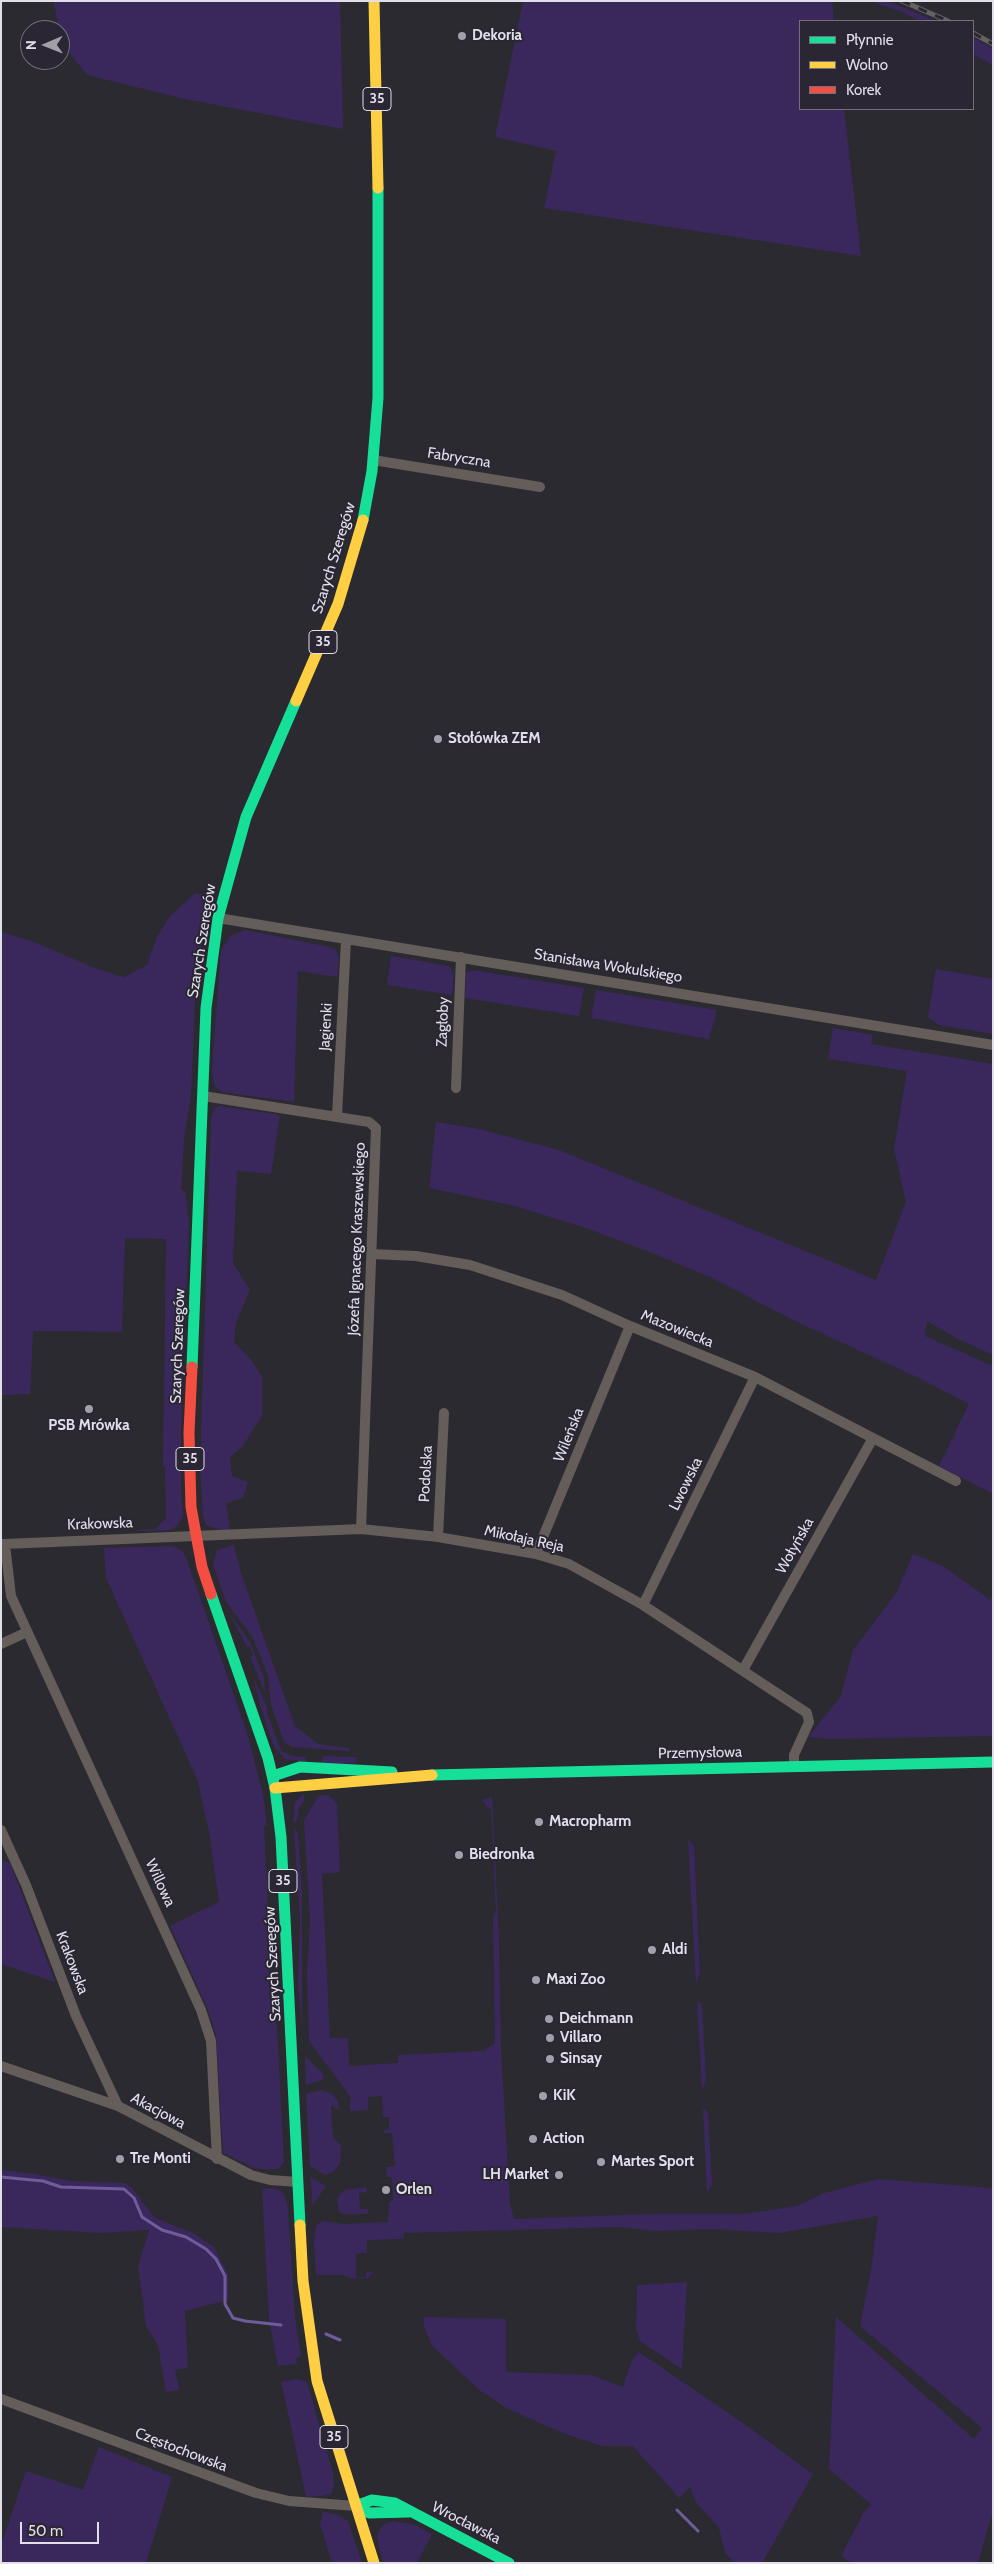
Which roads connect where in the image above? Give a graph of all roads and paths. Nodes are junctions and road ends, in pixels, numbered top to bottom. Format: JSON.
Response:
{"nodes":[{"id":1,"x":374,"y":1,"type":"edge"},
{"id":2,"x":373,"y":460,"type":"junction"},
{"id":3,"x":540,"y":487,"type":"dead end"},
{"id":4,"x":218,"y":918,"type":"junction"},
{"id":5,"x":346,"y":940,"type":"junction"},
{"id":6,"x":461,"y":957,"type":"junction"},
{"id":7,"x":993,"y":1045,"type":"edge"},
{"id":8,"x":456,"y":1088,"type":"dead end"},
{"id":9,"x":203,"y":1096,"type":"junction"},
{"id":10,"x":336,"y":1116,"type":"junction"},
{"id":11,"x":372,"y":1254,"type":"junction"},
{"id":12,"x":630,"y":1326,"type":"junction"},
{"id":13,"x":755,"y":1377,"type":"junction"},
{"id":14,"x":444,"y":1413,"type":"dead end"},
{"id":15,"x":873,"y":1438,"type":"junction"},
{"id":16,"x":956,"y":1481,"type":"dead end"},
{"id":17,"x":360,"y":1529,"type":"junction"},
{"id":18,"x":196,"y":1536,"type":"junction"},
{"id":19,"x":438,"y":1537,"type":"junction"},
{"id":20,"x":3,"y":1544,"type":"edge"},
{"id":21,"x":536,"y":1554,"type":"junction"},
{"id":22,"x":6,"y":1560,"type":"joint"},
{"id":23,"x":643,"y":1605,"type":"junction"},
{"id":24,"x":27,"y":1632,"type":"junction"},
{"id":25,"x":1,"y":1644,"type":"edge"},
{"id":26,"x":743,"y":1670,"type":"junction"},
{"id":27,"x":993,"y":1762,"type":"edge"},
{"id":28,"x":794,"y":1766,"type":"junction"},
{"id":29,"x":273,"y":1776,"type":"junction"},
{"id":30,"x":408,"y":1776,"type":"junction"},
{"id":31,"x":275,"y":1788,"type":"junction"},
{"id":32,"x":1,"y":1830,"type":"edge"},
{"id":33,"x":1,"y":2066,"type":"edge"},
{"id":34,"x":118,"y":2106,"type":"junction"},
{"id":35,"x":217,"y":2159,"type":"junction"},
{"id":36,"x":298,"y":2182,"type":"junction"},
{"id":37,"x":1,"y":2398,"type":"edge"},
{"id":38,"x":356,"y":2506,"type":"junction"},
{"id":39,"x":374,"y":2563,"type":"edge"},
{"id":40,"x":509,"y":2563,"type":"edge"}],
"edges":[{"from":1,"to":2,"type":"main road","name":"Szarych Szeregów","number":"35"},
{"from":2,"to":3,"type":"street","name":"Fabryczna"},
{"from":2,"to":4,"type":"main road","name":"Szarych Szeregów","number":"35"},
{"from":4,"to":5,"type":"street","name":"Stanisława Wokulskiego"},
{"from":4,"to":9,"type":"main road","name":"Szarych Szeregów","number":"35"},
{"from":5,"to":6,"type":"street","name":"Stanisława Wokulskiego"},
{"from":5,"to":10,"type":"street","name":"Jagienki"},
{"from":6,"to":7,"type":"street","name":"Stanisława Wokulskiego"},
{"from":6,"to":8,"type":"street","name":"Zagłoby"},
{"from":9,"to":10,"type":"street","name":"Józefa Ignacego Kraszewskiego"},
{"from":9,"to":18,"type":"main road","name":"Szarych Szeregów","number":"35"},
{"from":10,"to":11,"type":"street","name":"Józefa Ignacego Kraszewskiego"},
{"from":11,"to":12,"type":"street","name":"Mazowiecka"},
{"from":11,"to":17,"type":"street","name":"Józefa Ignacego Kraszewskiego"},
{"from":12,"to":13,"type":"street","name":"Mazowiecka"},
{"from":12,"to":21,"type":"street","name":"Wileńska"},
{"from":13,"to":15,"type":"street","name":"Mazowiecka"},
{"from":13,"to":23,"type":"street","name":"Lwowska"},
{"from":14,"to":19,"type":"street","name":"Podolska"},
{"from":15,"to":16,"type":"street","name":"Mazowiecka"},
{"from":15,"to":26,"type":"street","name":"Wołyńska"},
{"from":17,"to":18,"type":"street","name":"Mikołaja Reja"},
{"from":17,"to":19,"type":"street","name":"Mikołaja Reja"},
{"from":18,"to":20,"type":"street","name":"Krakowska"},
{"from":18,"to":29,"type":"main road","name":"Szarych Szeregów","number":"35"},
{"from":19,"to":21,"type":"street","name":"Mikołaja Reja"},
{"from":20,"to":22,"type":"street","name":"Krakowska"},
{"from":21,"to":23,"type":"street","name":"Mikołaja Reja"},
{"from":22,"to":24,"type":"street","name":"Willowa"},
{"from":23,"to":26,"type":"street","name":"Mikołaja Reja"},
{"from":24,"to":25,"type":"street"},
{"from":24,"to":35,"type":"street","name":"Willowa"},
{"from":26,"to":28,"type":"street","name":"Mikołaja Reja"},
{"from":27,"to":28,"type":"main road","name":"Przemysłowa"},
{"from":28,"to":30,"type":"main road","name":"Przemysłowa"},
{"from":29,"to":30,"type":"main road","name":"Przemysłowa"},
{"from":29,"to":31,"type":"main road","name":"Szarych Szeregów","number":"35"},
{"from":30,"to":31,"type":"main road","name":"Przemysłowa"},
{"from":31,"to":36,"type":"main road","name":"Szarych Szeregów","number":"35"},
{"from":32,"to":34,"type":"street","name":"Krakowska"},
{"from":33,"to":34,"type":"street","name":"Akacjowa"},
{"from":34,"to":35,"type":"street","name":"Akacjowa"},
{"from":35,"to":36,"type":"street","name":"Akacjowa"},
{"from":36,"to":38,"type":"main road","name":"Szarych Szeregów","number":"35"},
{"from":37,"to":38,"type":"street","name":"Częstochowska"},
{"from":38,"to":39,"type":"main road","number":"35"},
{"from":38,"to":40,"type":"main road","name":"Wrocławska"}]}
